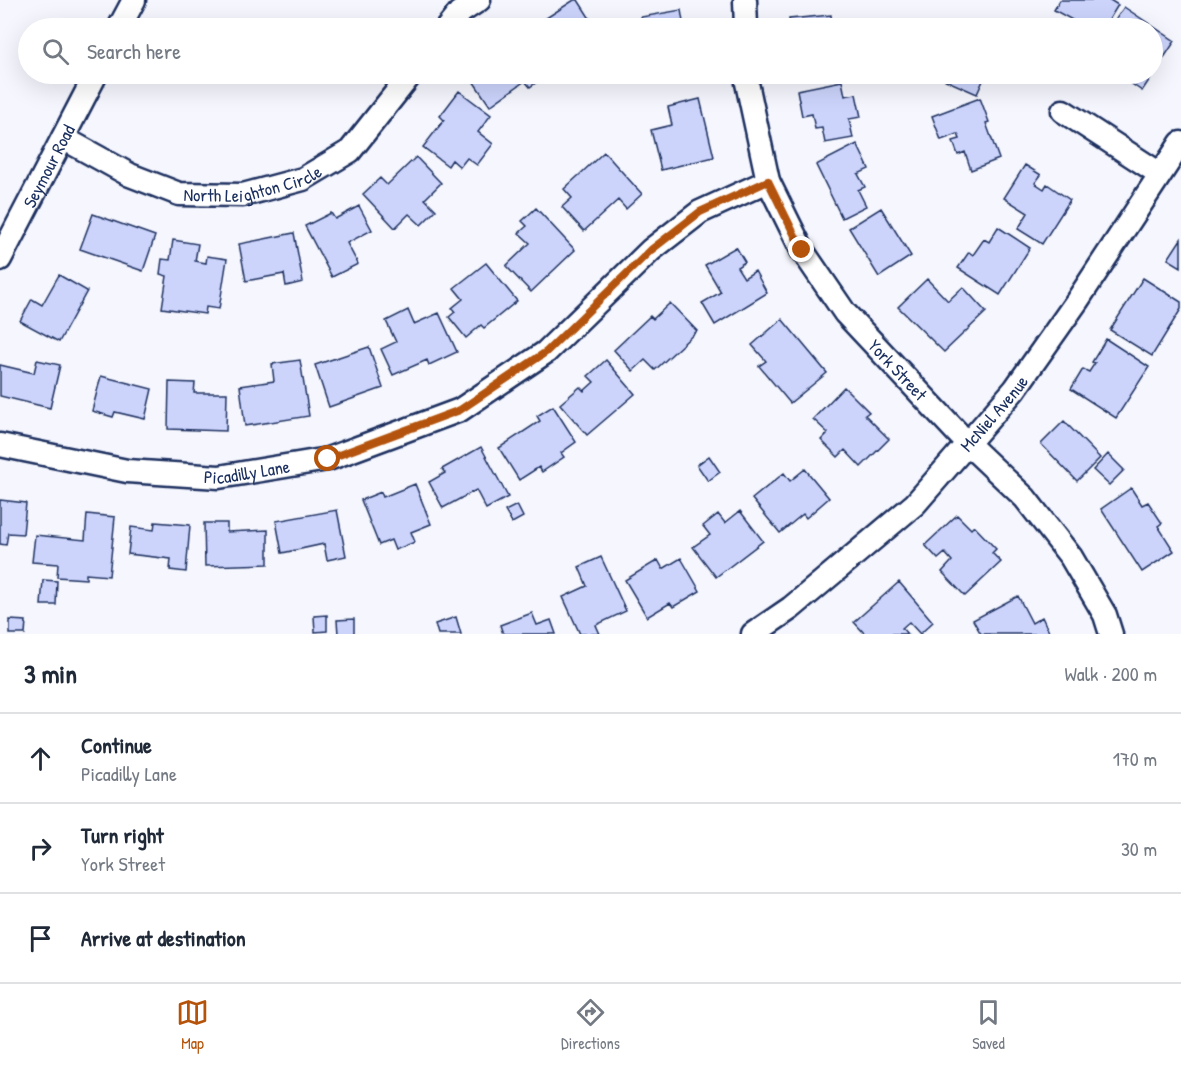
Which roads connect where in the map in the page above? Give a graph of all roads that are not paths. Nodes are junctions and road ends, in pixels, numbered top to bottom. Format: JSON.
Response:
{"nodes":[{"id":1,"x":134,"y":0,"type":"edge"},
{"id":2,"x":479,"y":0,"type":"edge"},
{"id":3,"x":745,"y":0,"type":"edge"},
{"id":4,"x":455,"y":14,"type":"edge"},
{"id":5,"x":124,"y":18,"type":"edge"},
{"id":6,"x":746,"y":18,"type":"edge"},
{"id":7,"x":91,"y":84,"type":"edge"},
{"id":8,"x":403,"y":84,"type":"edge"},
{"id":9,"x":747,"y":84,"type":"edge"},
{"id":10,"x":1063,"y":111,"type":"dead end"},
{"id":11,"x":63,"y":138,"type":"junction"},
{"id":12,"x":1181,"y":142,"type":"edge"},
{"id":13,"x":1160,"y":174,"type":"junction"},
{"id":14,"x":768,"y":181,"type":"junction"},
{"id":15,"x":0,"y":259,"type":"edge"},
{"id":16,"x":967,"y":443,"type":"junction"},
{"id":17,"x":0,"y":445,"type":"edge"},
{"id":18,"x":753,"y":634,"type":"edge"},
{"id":19,"x":1111,"y":634,"type":"edge"}],
"edges":[{"from":1,"to":5,"type":"street"},
{"from":2,"to":4,"type":"street"},
{"from":3,"to":6,"type":"street"},
{"from":7,"to":11,"type":"street","name":"Seymour Road"},
{"from":8,"to":11,"type":"street","name":"North Leighton Circle"},
{"from":9,"to":14,"type":"street","name":"York Street"},
{"from":10,"to":13,"type":"street"},
{"from":11,"to":15,"type":"street","name":"Seymour Road"},
{"from":12,"to":13,"type":"street","name":"McNiel Avenue"},
{"from":13,"to":16,"type":"street","name":"McNiel Avenue"},
{"from":14,"to":16,"type":"street","name":"York Street"},
{"from":14,"to":17,"type":"street","name":"Picadilly Lane"},
{"from":16,"to":18,"type":"street","name":"McNiel Avenue"},
{"from":16,"to":19,"type":"street","name":"York Street"}]}
